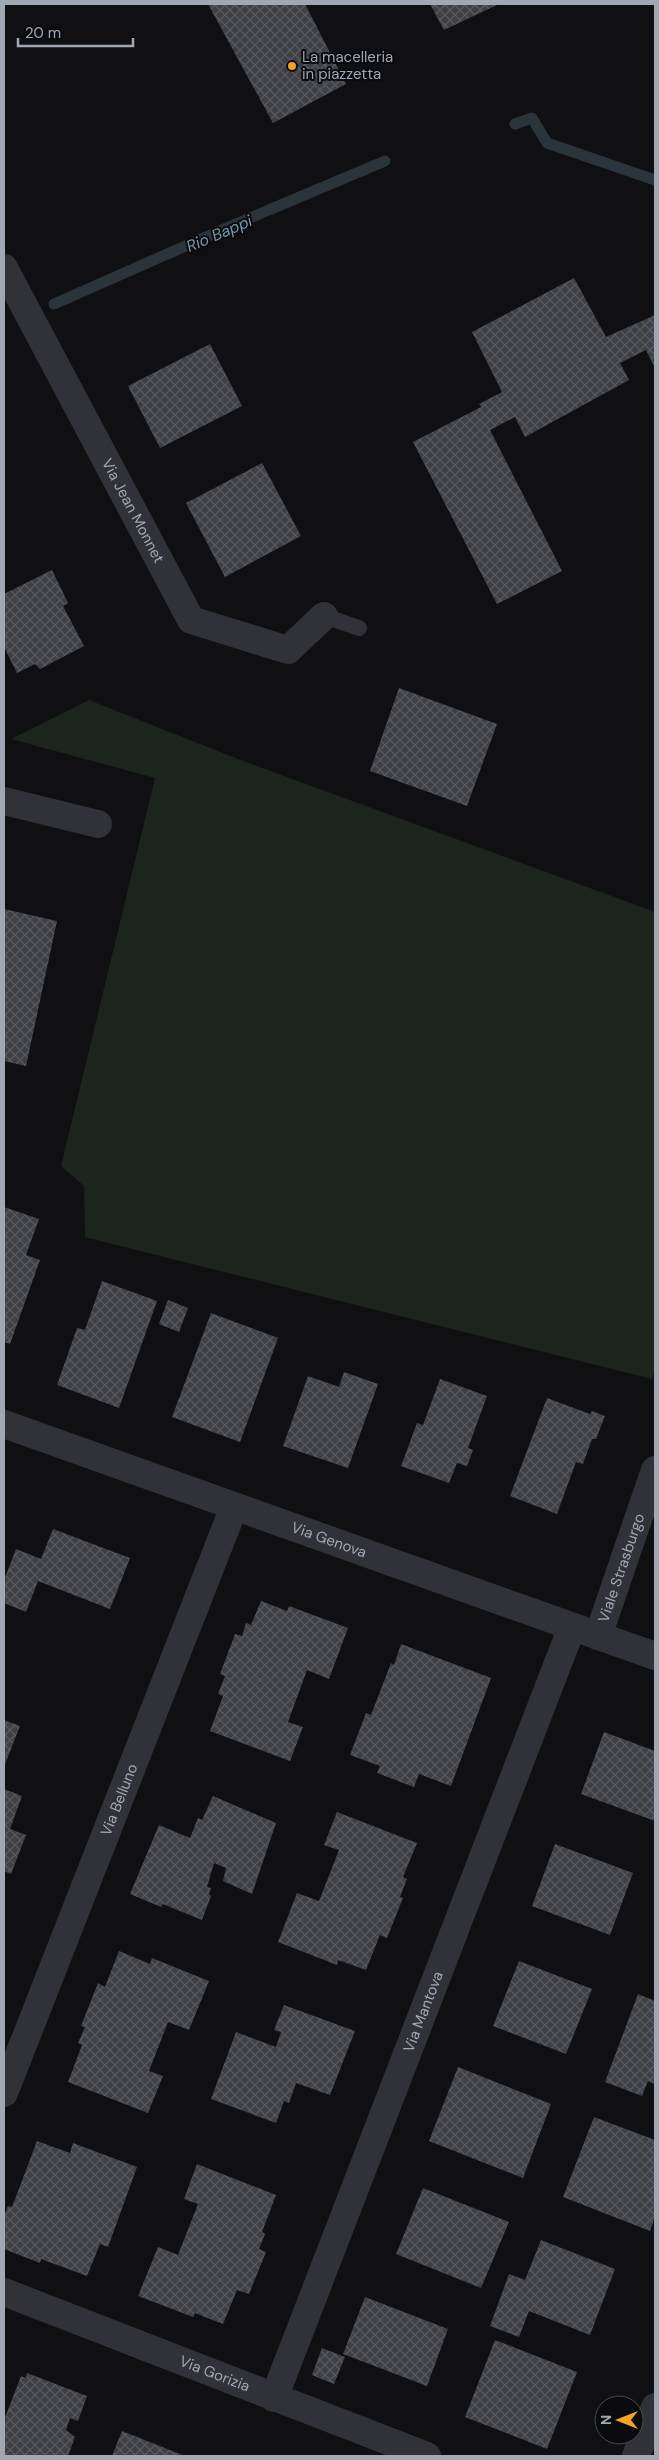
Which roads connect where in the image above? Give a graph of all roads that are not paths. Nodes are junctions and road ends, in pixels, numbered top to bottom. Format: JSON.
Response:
{"nodes":[{"id":1,"x":4,"y":270,"type":"edge"},
{"id":2,"x":324,"y":616,"type":"joint"},
{"id":3,"x":359,"y":628,"type":"dead end"},
{"id":4,"x":4,"y":801,"type":"edge"},
{"id":5,"x":98,"y":824,"type":"dead end"},
{"id":6,"x":4,"y":1424,"type":"edge"},
{"id":7,"x":655,"y":1470,"type":"edge"},
{"id":8,"x":234,"y":1507,"type":"junction"},
{"id":9,"x":572,"y":1628,"type":"junction"},
{"id":10,"x":598,"y":1636,"type":"junction"},
{"id":11,"x":655,"y":1656,"type":"edge"},
{"id":12,"x":4,"y":2093,"type":"edge"},
{"id":13,"x":4,"y":2292,"type":"edge"},
{"id":14,"x":274,"y":2398,"type":"junction"},
{"id":15,"x":655,"y":2407,"type":"edge"},
{"id":16,"x":427,"y":2456,"type":"edge"},
{"id":17,"x":636,"y":2456,"type":"edge"}],
"edges":[{"from":1,"to":2,"type":"street","name":"Via Jean Monnet"},
{"from":2,"to":3,"type":"lane"},
{"from":4,"to":5,"type":"street"},
{"from":6,"to":8,"type":"street","name":"Via Genova"},
{"from":7,"to":10,"type":"street","name":"Viale Strasburgo"},
{"from":8,"to":9,"type":"street","name":"Via Genova"},
{"from":8,"to":12,"type":"street","name":"Via Belluno"},
{"from":9,"to":10,"type":"street","name":"Via Genova"},
{"from":9,"to":14,"type":"street","name":"Via Mantova"},
{"from":10,"to":11,"type":"street","name":"Via Genova"},
{"from":13,"to":14,"type":"street","name":"Via Gorizia"},
{"from":14,"to":16,"type":"street","name":"Via Gorizia"},
{"from":15,"to":17,"type":"street"}]}
